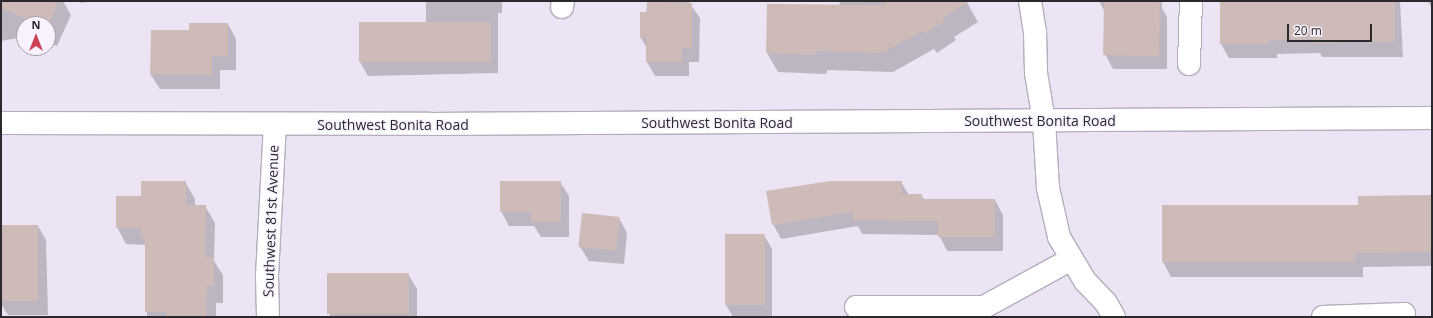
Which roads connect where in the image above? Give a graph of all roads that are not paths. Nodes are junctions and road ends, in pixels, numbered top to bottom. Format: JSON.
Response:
{"nodes":[{"id":1,"x":1030,"y":1,"type":"edge"},
{"id":2,"x":1190,"y":1,"type":"edge"},
{"id":3,"x":1189,"y":64,"type":"dead end"},
{"id":4,"x":1432,"y":118,"type":"edge"},
{"id":5,"x":1044,"y":121,"type":"junction"},
{"id":6,"x":1,"y":123,"type":"edge"},
{"id":7,"x":275,"y":125,"type":"junction"},
{"id":8,"x":1070,"y":260,"type":"junction"},
{"id":9,"x":856,"y":307,"type":"dead end"},
{"id":10,"x":1404,"y":316,"type":"edge"},
{"id":11,"x":268,"y":317,"type":"edge"},
{"id":12,"x":1114,"y":317,"type":"edge"},
{"id":13,"x":1323,"y":317,"type":"edge"}],
"edges":[{"from":1,"to":5,"type":"main road"},
{"from":2,"to":3,"type":"main road"},
{"from":4,"to":5,"type":"main road","name":"Southwest Bonita Road"},
{"from":5,"to":7,"type":"main road","name":"Southwest Bonita Road"},
{"from":5,"to":8,"type":"main road"},
{"from":6,"to":7,"type":"main road","name":"Southwest Bonita Road"},
{"from":7,"to":11,"type":"main road","name":"Southwest 81st Avenue"},
{"from":8,"to":9,"type":"main road"},
{"from":8,"to":12,"type":"main road"},
{"from":10,"to":13,"type":"main road"}]}
